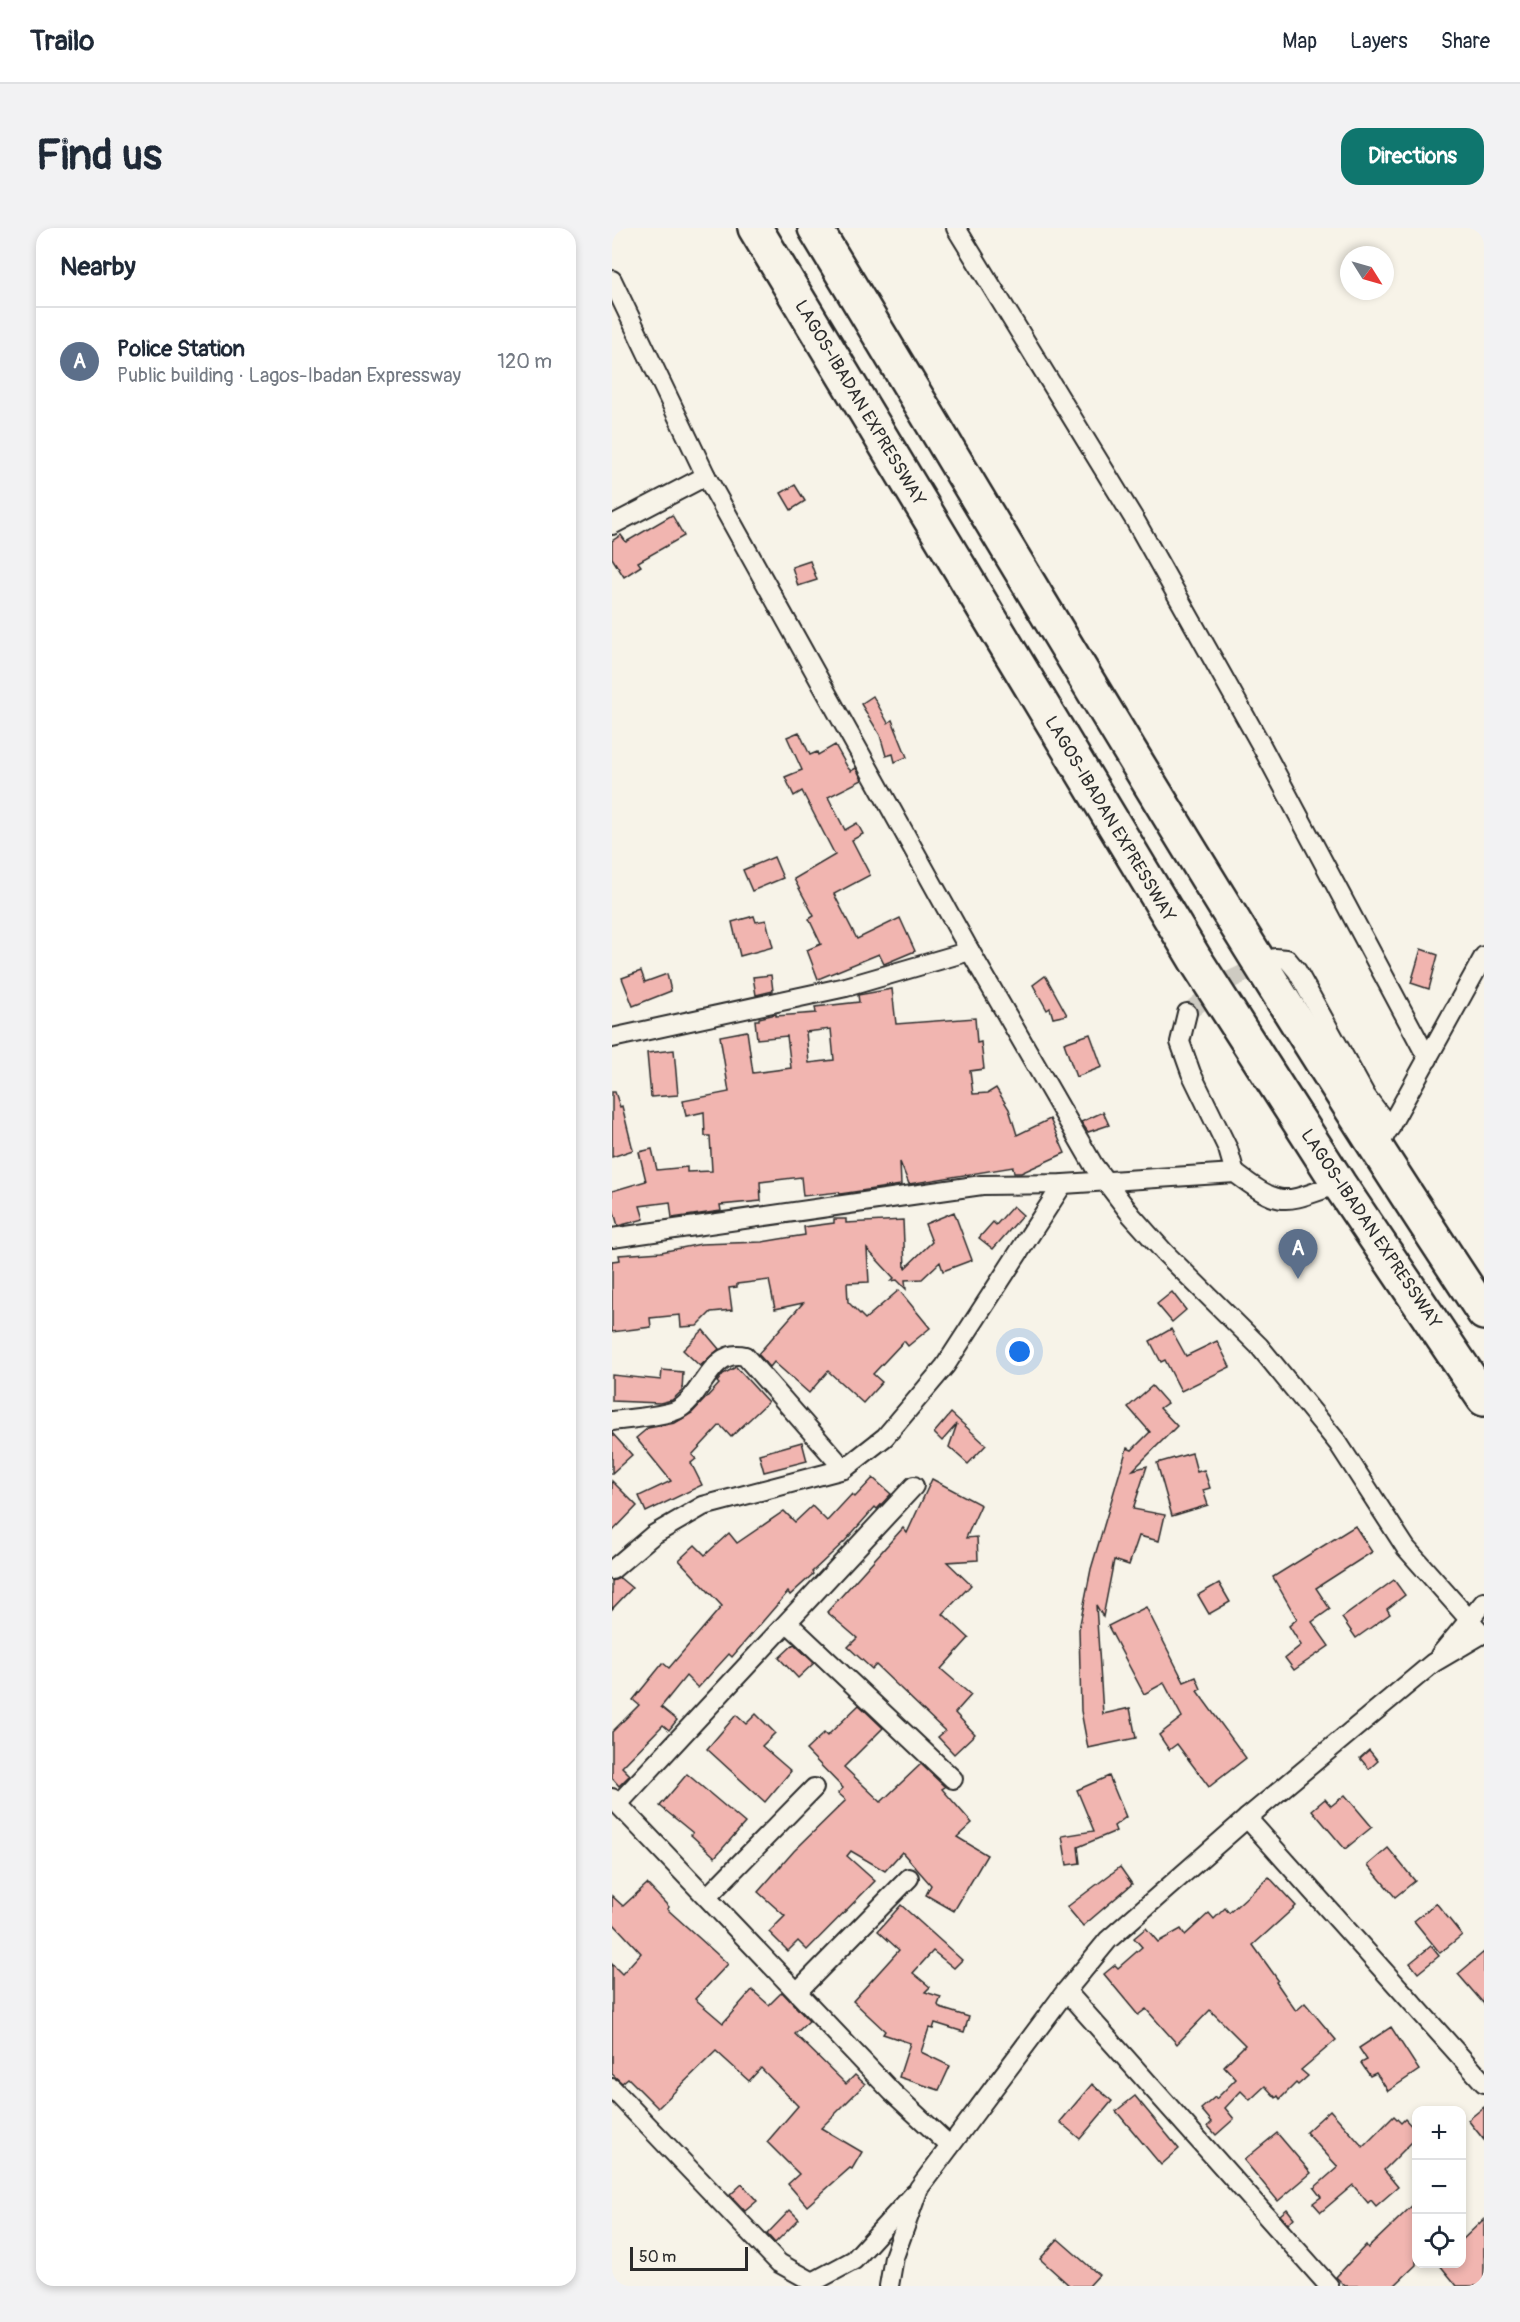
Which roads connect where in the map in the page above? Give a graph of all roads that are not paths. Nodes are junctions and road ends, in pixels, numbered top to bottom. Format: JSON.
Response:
{"nodes":[{"id":1,"x":755,"y":228,"type":"edge"},
{"id":2,"x":815,"y":228,"type":"edge"},
{"id":3,"x":956,"y":228,"type":"edge"},
{"id":4,"x":612,"y":280,"type":"edge"},
{"id":5,"x":706,"y":476,"type":"junction"},
{"id":6,"x":612,"y":525,"type":"edge"},
{"id":7,"x":970,"y":951,"type":"junction"},
{"id":8,"x":1484,"y":956,"type":"edge"},
{"id":9,"x":1275,"y":958,"type":"dead end"},
{"id":10,"x":1187,"y":1013,"type":"tunnel mouth"},
{"id":11,"x":612,"y":1038,"type":"edge"},
{"id":12,"x":1428,"y":1059,"type":"junction"},
{"id":13,"x":1383,"y":1139,"type":"junction"},
{"id":14,"x":1235,"y":1173,"type":"junction"},
{"id":15,"x":1105,"y":1181,"type":"junction"},
{"id":16,"x":1063,"y":1184,"type":"junction"},
{"id":17,"x":1339,"y":1184,"type":"junction"},
{"id":18,"x":612,"y":1238,"type":"edge"},
{"id":19,"x":1484,"y":1313,"type":"edge"},
{"id":20,"x":1484,"y":1399,"type":"edge"},
{"id":21,"x":612,"y":1421,"type":"edge"},
{"id":22,"x":844,"y":1469,"type":"junction"},
{"id":23,"x":914,"y":1486,"type":"dead end"},
{"id":24,"x":612,"y":1570,"type":"edge"},
{"id":25,"x":1484,"y":1602,"type":"edge"},
{"id":26,"x":1469,"y":1617,"type":"junction"},
{"id":27,"x":788,"y":1623,"type":"junction"},
{"id":28,"x":1483,"y":1634,"type":"edge"},
{"id":29,"x":1433,"y":1663,"type":"junction"},
{"id":30,"x":953,"y":1779,"type":"dead end"},
{"id":31,"x":814,"y":1788,"type":"dead end"},
{"id":32,"x":615,"y":1801,"type":"edge"},
{"id":33,"x":1247,"y":1818,"type":"junction"},
{"id":34,"x":909,"y":1878,"type":"dead end"},
{"id":35,"x":708,"y":1896,"type":"junction"},
{"id":36,"x":1066,"y":1991,"type":"junction"},
{"id":37,"x":796,"y":1992,"type":"junction"},
{"id":38,"x":1484,"y":2083,"type":"edge"},
{"id":39,"x":612,"y":2088,"type":"edge"},
{"id":40,"x":950,"y":2146,"type":"junction"},
{"id":41,"x":919,"y":2188,"type":"junction"},
{"id":42,"x":889,"y":2286,"type":"edge"},
{"id":43,"x":1329,"y":2286,"type":"edge"}],
"edges":[{"from":1,"to":17,"type":"highway","name":"LAGOS-IBADAN EXPRESSWAY"},
{"from":2,"to":13,"type":"highway"},
{"from":3,"to":12,"type":"street"},
{"from":4,"to":5,"type":"street"},
{"from":5,"to":6,"type":"street"},
{"from":5,"to":7,"type":"street"},
{"from":7,"to":11,"type":"street"},
{"from":7,"to":15,"type":"street"},
{"from":8,"to":12,"type":"street"},
{"from":9,"to":13,"type":"street"},
{"from":10,"to":14,"type":"street"},
{"from":12,"to":13,"type":"street"},
{"from":13,"to":19,"type":"highway"},
{"from":14,"to":15,"type":"street"},
{"from":14,"to":17,"type":"street"},
{"from":15,"to":16,"type":"street"},
{"from":15,"to":26,"type":"street"},
{"from":16,"to":18,"type":"street"},
{"from":16,"to":22,"type":"street"},
{"from":17,"to":20,"type":"highway","name":"LAGOS-IBADAN EXPRESSWAY"},
{"from":21,"to":22,"type":"street"},
{"from":22,"to":24,"type":"street"},
{"from":23,"to":27,"type":"street"},
{"from":25,"to":26,"type":"street"},
{"from":26,"to":28,"type":"street"},
{"from":26,"to":29,"type":"street"},
{"from":27,"to":30,"type":"street"},
{"from":27,"to":32,"type":"street"},
{"from":28,"to":29,"type":"street"},
{"from":29,"to":33,"type":"street"},
{"from":31,"to":35,"type":"street"},
{"from":32,"to":35,"type":"street"},
{"from":33,"to":36,"type":"street"},
{"from":33,"to":38,"type":"street"},
{"from":34,"to":37,"type":"street"},
{"from":35,"to":37,"type":"street"},
{"from":36,"to":40,"type":"street"},
{"from":36,"to":43,"type":"street"},
{"from":37,"to":40,"type":"street"},
{"from":39,"to":41,"type":"street"},
{"from":40,"to":41,"type":"street"},
{"from":41,"to":42,"type":"street"}]}
